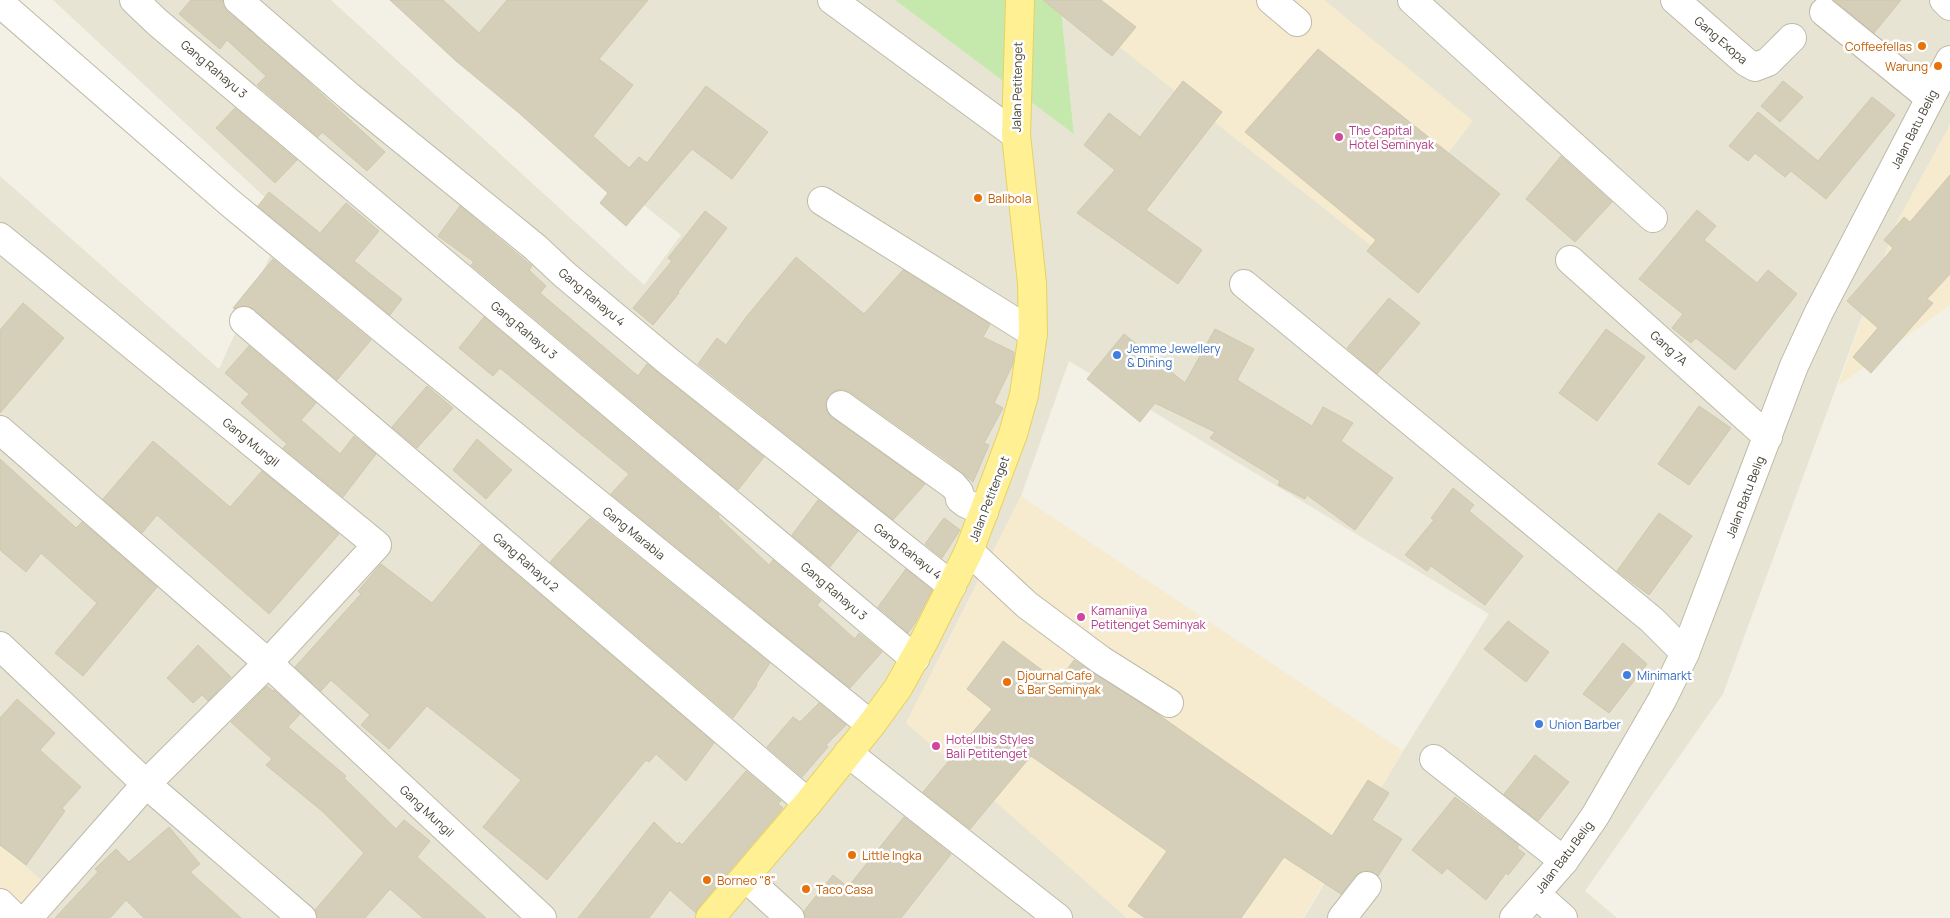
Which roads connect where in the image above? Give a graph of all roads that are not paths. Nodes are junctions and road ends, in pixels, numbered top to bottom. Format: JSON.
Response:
{"nodes":[{"id":1,"x":134,"y":0,"type":"edge"},
{"id":2,"x":238,"y":0,"type":"edge"},
{"id":3,"x":832,"y":0,"type":"edge"},
{"id":4,"x":1020,"y":0,"type":"edge"},
{"id":5,"x":1271,"y":0,"type":"edge"},
{"id":6,"x":1412,"y":0,"type":"edge"},
{"id":7,"x":1675,"y":0,"type":"edge"},
{"id":8,"x":1944,"y":0,"type":"edge"},
{"id":9,"x":0,"y":3,"type":"edge"},
{"id":10,"x":1950,"y":6,"type":"edge"},
{"id":11,"x":1824,"y":12,"type":"dead end"},
{"id":12,"x":1297,"y":22,"type":"dead end"},
{"id":13,"x":1792,"y":38,"type":"dead end"},
{"id":14,"x":1950,"y":60,"type":"edge"},
{"id":15,"x":1930,"y":98,"type":"junction"},
{"id":16,"x":1016,"y":135,"type":"junction"},
{"id":17,"x":822,"y":201,"type":"dead end"},
{"id":18,"x":1653,"y":218,"type":"dead end"},
{"id":19,"x":0,"y":238,"type":"edge"},
{"id":20,"x":1570,"y":260,"type":"dead end"},
{"id":21,"x":1244,"y":284,"type":"dead end"},
{"id":22,"x":244,"y":321,"type":"dead end"},
{"id":23,"x":1033,"y":332,"type":"junction"},
{"id":24,"x":841,"y":405,"type":"dead end"},
{"id":25,"x":0,"y":430,"type":"edge"},
{"id":26,"x":1768,"y":437,"type":"junction"},
{"id":27,"x":984,"y":512,"type":"junction"},
{"id":28,"x":969,"y":551,"type":"junction"},
{"id":29,"x":952,"y":586,"type":"junction"},
{"id":30,"x":0,"y":646,"type":"edge"},
{"id":31,"x":1685,"y":654,"type":"junction"},
{"id":32,"x":915,"y":659,"type":"junction"},
{"id":33,"x":268,"y":662,"type":"junction"},
{"id":34,"x":1169,"y":703,"type":"dead end"},
{"id":35,"x":871,"y":725,"type":"junction"},
{"id":36,"x":848,"y":753,"type":"junction"},
{"id":37,"x":1434,"y":759,"type":"dead end"},
{"id":38,"x":146,"y":784,"type":"junction"},
{"id":39,"x":808,"y":803,"type":"junction"},
{"id":40,"x":1564,"y":861,"type":"junction"},
{"id":41,"x":746,"y":878,"type":"junction"},
{"id":42,"x":1367,"y":886,"type":"dead end"},
{"id":43,"x":1536,"y":894,"type":"junction"},
{"id":44,"x":0,"y":903,"type":"edge"},
{"id":45,"x":15,"y":918,"type":"edge"},
{"id":46,"x":28,"y":918,"type":"edge"},
{"id":47,"x":302,"y":918,"type":"edge"},
{"id":48,"x":542,"y":918,"type":"edge"},
{"id":49,"x":710,"y":918,"type":"edge"},
{"id":50,"x":790,"y":918,"type":"edge"},
{"id":51,"x":1058,"y":918,"type":"edge"},
{"id":52,"x":1342,"y":918,"type":"edge"},
{"id":53,"x":1514,"y":918,"type":"edge"},
{"id":54,"x":1563,"y":918,"type":"edge"}],
"edges":[{"from":1,"to":32,"type":"street","name":"Gang Rahayu 3"},
{"from":2,"to":29,"type":"street","name":"Gang Rahayu 4"},
{"from":3,"to":16,"type":"street"},
{"from":4,"to":16,"type":"main road","name":"Jalan Petitenget"},
{"from":5,"to":12,"type":"street"},
{"from":6,"to":18,"type":"street"},
{"from":7,"to":13,"type":"street","name":"Gang Exopa"},
{"from":8,"to":10,"type":"street"},
{"from":9,"to":35,"type":"street","name":"Gang Marabia"},
{"from":11,"to":15,"type":"street"},
{"from":14,"to":15,"type":"street","name":"Jalan Batu Belig"},
{"from":15,"to":26,"type":"street","name":"Jalan Batu Belig"},
{"from":16,"to":23,"type":"main road","name":"Jalan Petitenget"},
{"from":17,"to":23,"type":"street"},
{"from":19,"to":33,"type":"street","name":"Gang Mungil"},
{"from":20,"to":26,"type":"street","name":"Gang 7A"},
{"from":21,"to":31,"type":"street"},
{"from":22,"to":39,"type":"street","name":"Gang Rahayu 2"},
{"from":23,"to":27,"type":"main road","name":"Jalan Petitenget"},
{"from":24,"to":27,"type":"street"},
{"from":25,"to":33,"type":"street","name":"Gang Mungil"},
{"from":26,"to":31,"type":"street","name":"Jalan Batu Belig"},
{"from":27,"to":28,"type":"main road","name":"Jalan Petitenget"},
{"from":28,"to":29,"type":"main road","name":"Jalan Petitenget"},
{"from":28,"to":34,"type":"street"},
{"from":29,"to":32,"type":"main road","name":"Jalan Petitenget"},
{"from":30,"to":38,"type":"street"},
{"from":31,"to":40,"type":"street","name":"Jalan Batu Belig"},
{"from":32,"to":35,"type":"main road","name":"Jalan Petitenget"},
{"from":33,"to":38,"type":"street","name":"Gang Mungil"},
{"from":33,"to":48,"type":"street","name":"Gang Mungil"},
{"from":35,"to":36,"type":"main road","name":"Jalan Petitenget"},
{"from":36,"to":39,"type":"main road","name":"Jalan Petitenget"},
{"from":36,"to":51,"type":"street"},
{"from":37,"to":40,"type":"street"},
{"from":38,"to":46,"type":"street","name":"Gang Mungil"},
{"from":38,"to":47,"type":"street"},
{"from":39,"to":41,"type":"main road","name":"Jalan Petitenget"},
{"from":40,"to":43,"type":"street","name":"Jalan Batu Belig"},
{"from":41,"to":49,"type":"main road","name":"Jalan Petitenget"},
{"from":41,"to":50,"type":"street"},
{"from":42,"to":52,"type":"street"},
{"from":43,"to":53,"type":"street","name":"Jalan Batu Belig"},
{"from":43,"to":54,"type":"street"},
{"from":44,"to":45,"type":"street"}]}
